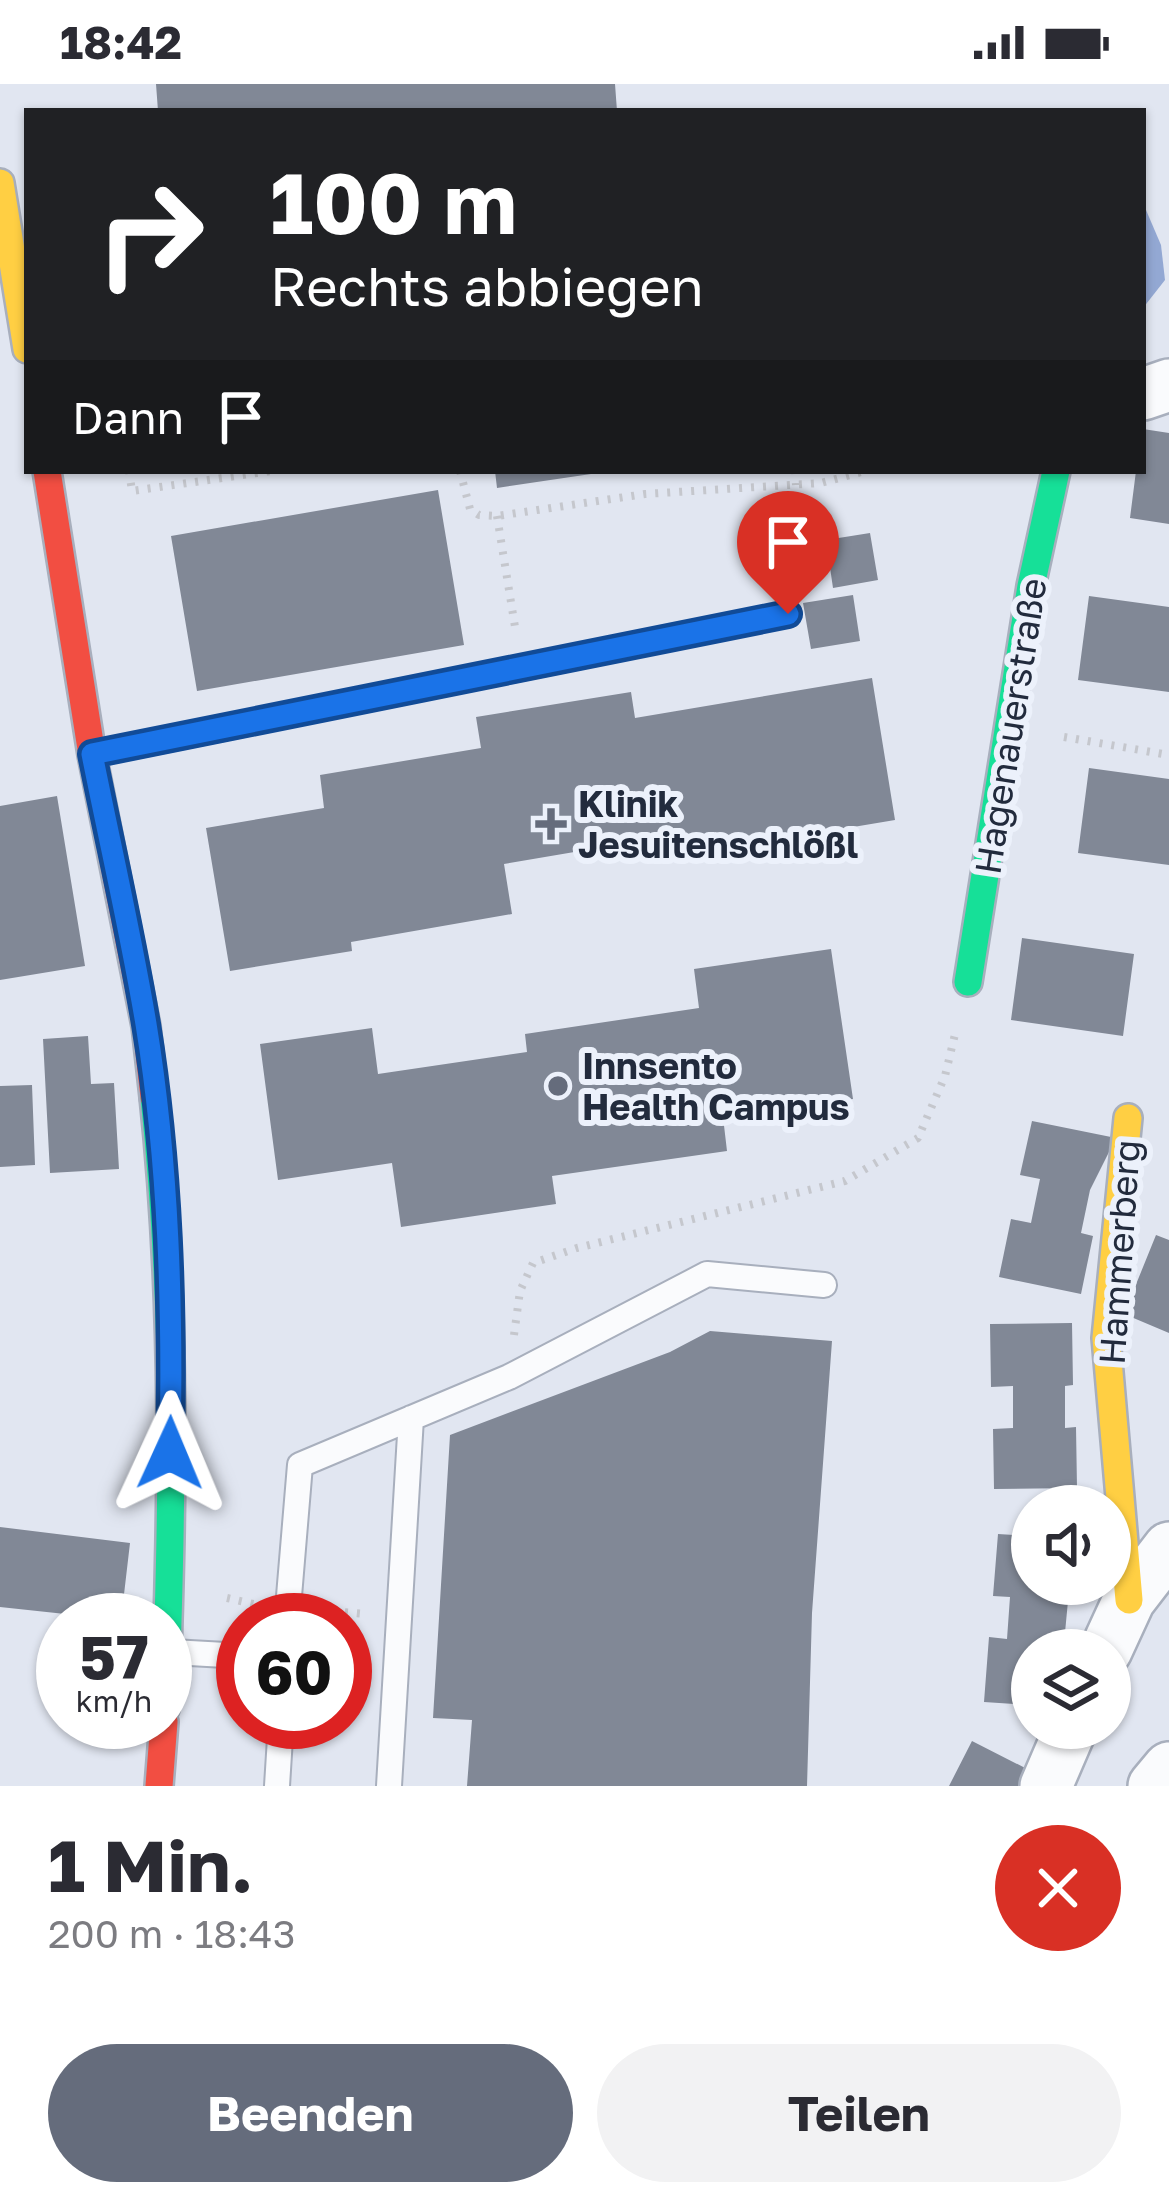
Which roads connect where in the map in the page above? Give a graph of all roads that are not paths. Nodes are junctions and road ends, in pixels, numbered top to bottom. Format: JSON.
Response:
{"nodes":[{"id":1,"x":0,"y":183,"type":"edge"},
{"id":2,"x":24,"y":331,"type":"edge"},
{"id":3,"x":46,"y":474,"type":"edge"},
{"id":4,"x":1055,"y":474,"type":"edge"},
{"id":5,"x":788,"y":614,"type":"dead end"},
{"id":6,"x":92,"y":754,"type":"junction"},
{"id":7,"x":968,"y":982,"type":"road end"},
{"id":8,"x":1128,"y":1118,"type":"dead end"},
{"id":9,"x":824,"y":1285,"type":"dead end"},
{"id":10,"x":411,"y":1418,"type":"junction"},
{"id":11,"x":1119,"y":1485,"type":"edge"},
{"id":12,"x":1169,"y":1548,"type":"edge"},
{"id":13,"x":170,"y":1593,"type":"edge"},
{"id":14,"x":289,"y":1593,"type":"edge"},
{"id":15,"x":1131,"y":1597,"type":"edge"},
{"id":16,"x":162,"y":1749,"type":"edge"},
{"id":17,"x":279,"y":1749,"type":"edge"},
{"id":18,"x":1063,"y":1749,"type":"edge"},
{"id":19,"x":1169,"y":1768,"type":"edge"},
{"id":20,"x":159,"y":1786,"type":"edge"},
{"id":21,"x":278,"y":1786,"type":"edge"},
{"id":22,"x":389,"y":1786,"type":"edge"},
{"id":23,"x":1046,"y":1786,"type":"edge"},
{"id":24,"x":1154,"y":1786,"type":"edge"}],
"edges":[{"from":1,"to":2,"type":"main road"},
{"from":3,"to":6,"type":"main road"},
{"from":4,"to":7,"type":"main road","name":"Hagenauerstraße"},
{"from":5,"to":6,"type":"lane"},
{"from":6,"to":13,"type":"main road"},
{"from":8,"to":11,"type":"main road","name":"Hammerberg"},
{"from":9,"to":10,"type":"lane"},
{"from":10,"to":14,"type":"lane"},
{"from":10,"to":22,"type":"lane"},
{"from":12,"to":15,"type":"street","name":"Hammerberg"},
{"from":16,"to":20,"type":"main road"},
{"from":17,"to":21,"type":"lane"},
{"from":18,"to":23,"type":"street"},
{"from":19,"to":24,"type":"street"}]}
